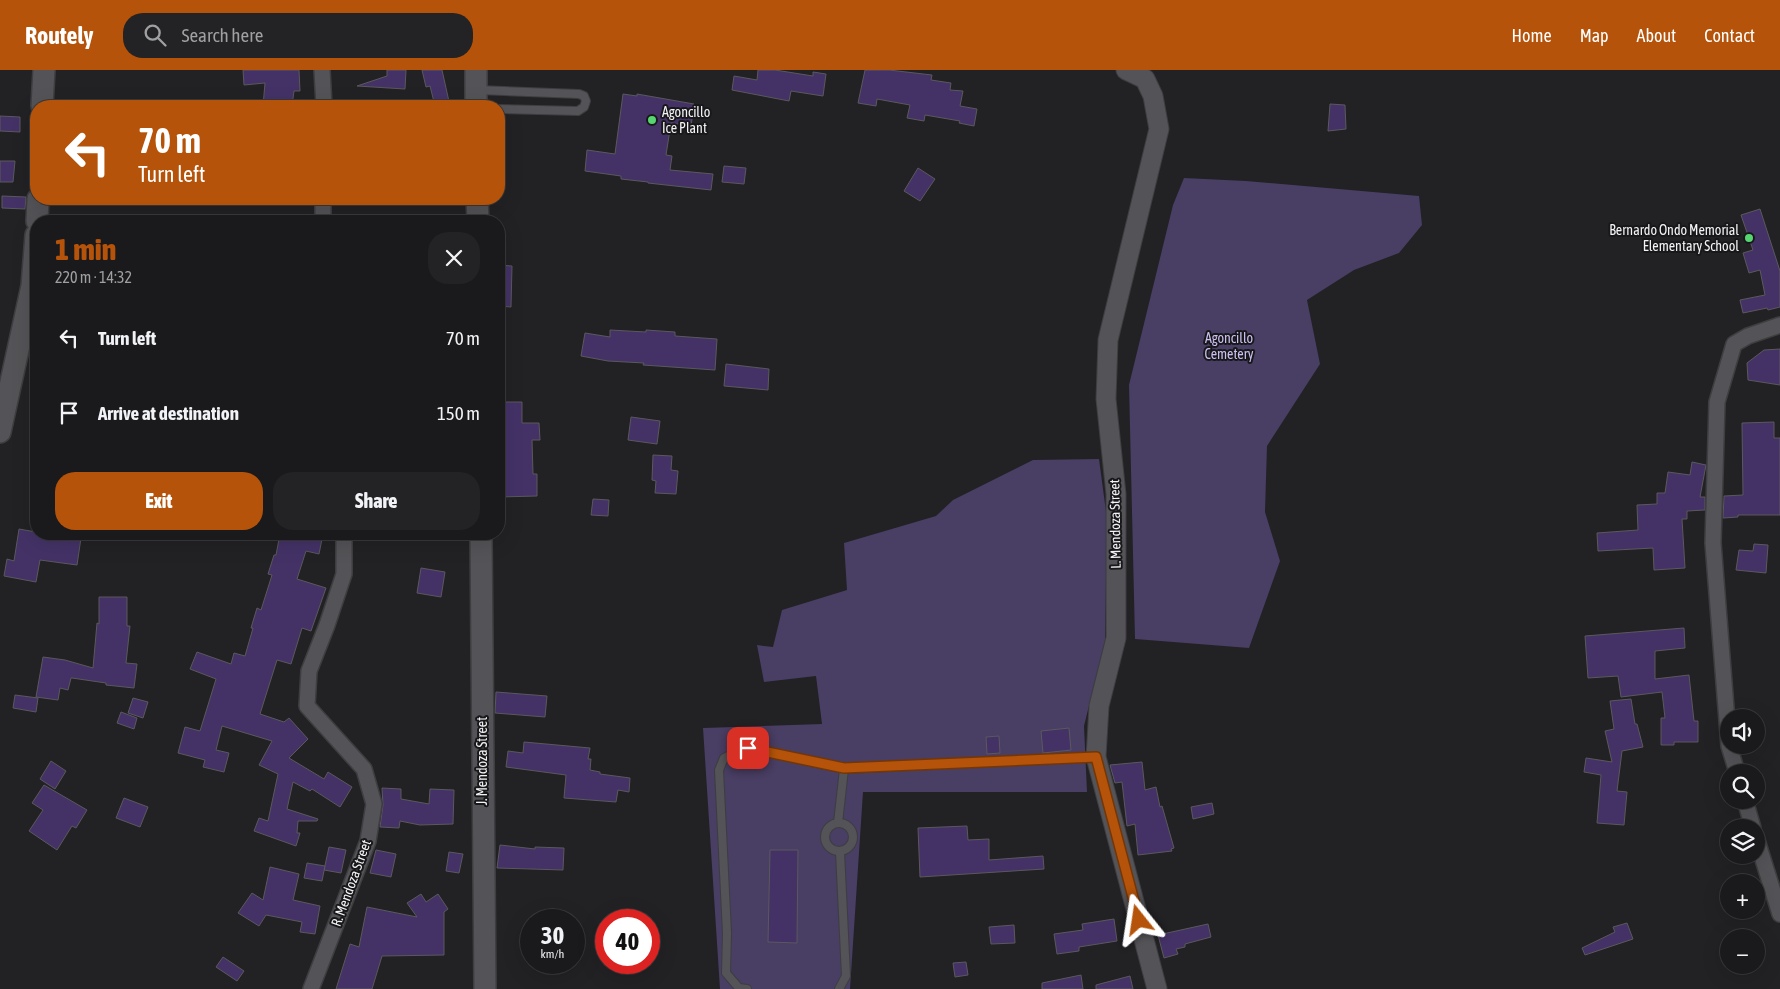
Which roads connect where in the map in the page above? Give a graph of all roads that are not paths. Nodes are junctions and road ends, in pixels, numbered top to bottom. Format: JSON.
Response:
{"nodes":[{"id":1,"x":44,"y":70,"type":"edge"},
{"id":2,"x":322,"y":70,"type":"edge"},
{"id":3,"x":1126,"y":70,"type":"edge"},
{"id":4,"x":476,"y":89,"type":"edge"},
{"id":5,"x":42,"y":100,"type":"edge"},
{"id":6,"x":324,"y":100,"type":"edge"},
{"id":7,"x":505,"y":109,"type":"edge"},
{"id":8,"x":30,"y":295,"type":"edge"},
{"id":9,"x":1780,"y":325,"type":"edge"},
{"id":10,"x":0,"y":432,"type":"edge"},
{"id":11,"x":344,"y":540,"type":"edge"},
{"id":12,"x":481,"y":540,"type":"edge"},
{"id":13,"x":1096,"y":757,"type":"junction"},
{"id":14,"x":1734,"y":764,"type":"edge"},
{"id":15,"x":844,"y":768,"type":"junction"},
{"id":16,"x":838,"y":823,"type":"junction"},
{"id":17,"x":840,"y":852,"type":"junction"},
{"id":18,"x":1764,"y":864,"type":"edge"},
{"id":19,"x":1780,"y":914,"type":"edge"},
{"id":20,"x":311,"y":989,"type":"edge"},
{"id":21,"x":485,"y":989,"type":"edge"},
{"id":22,"x":747,"y":989,"type":"edge"},
{"id":23,"x":839,"y":989,"type":"edge"},
{"id":24,"x":1157,"y":989,"type":"edge"}],
"edges":[{"from":1,"to":5,"type":"main road"},
{"from":2,"to":6,"type":"street"},
{"from":3,"to":13,"type":"street","name":"L. Mendoza Street"},
{"from":4,"to":7,"type":"lane"},
{"from":8,"to":10,"type":"main road"},
{"from":9,"to":14,"type":"street"},
{"from":11,"to":20,"type":"street","name":"R. Mendoza Street"},
{"from":12,"to":21,"type":"main road","name":"J. Mendoza Street"},
{"from":13,"to":15,"type":"lane"},
{"from":13,"to":24,"type":"street","name":"L. Mendoza Street"},
{"from":15,"to":16,"type":"lane"},
{"from":15,"to":22,"type":"lane"},
{"from":16,"to":17,"type":"lane"},
{"from":16,"to":17,"type":"lane"},
{"from":17,"to":23,"type":"lane"},
{"from":18,"to":19,"type":"street"}]}
